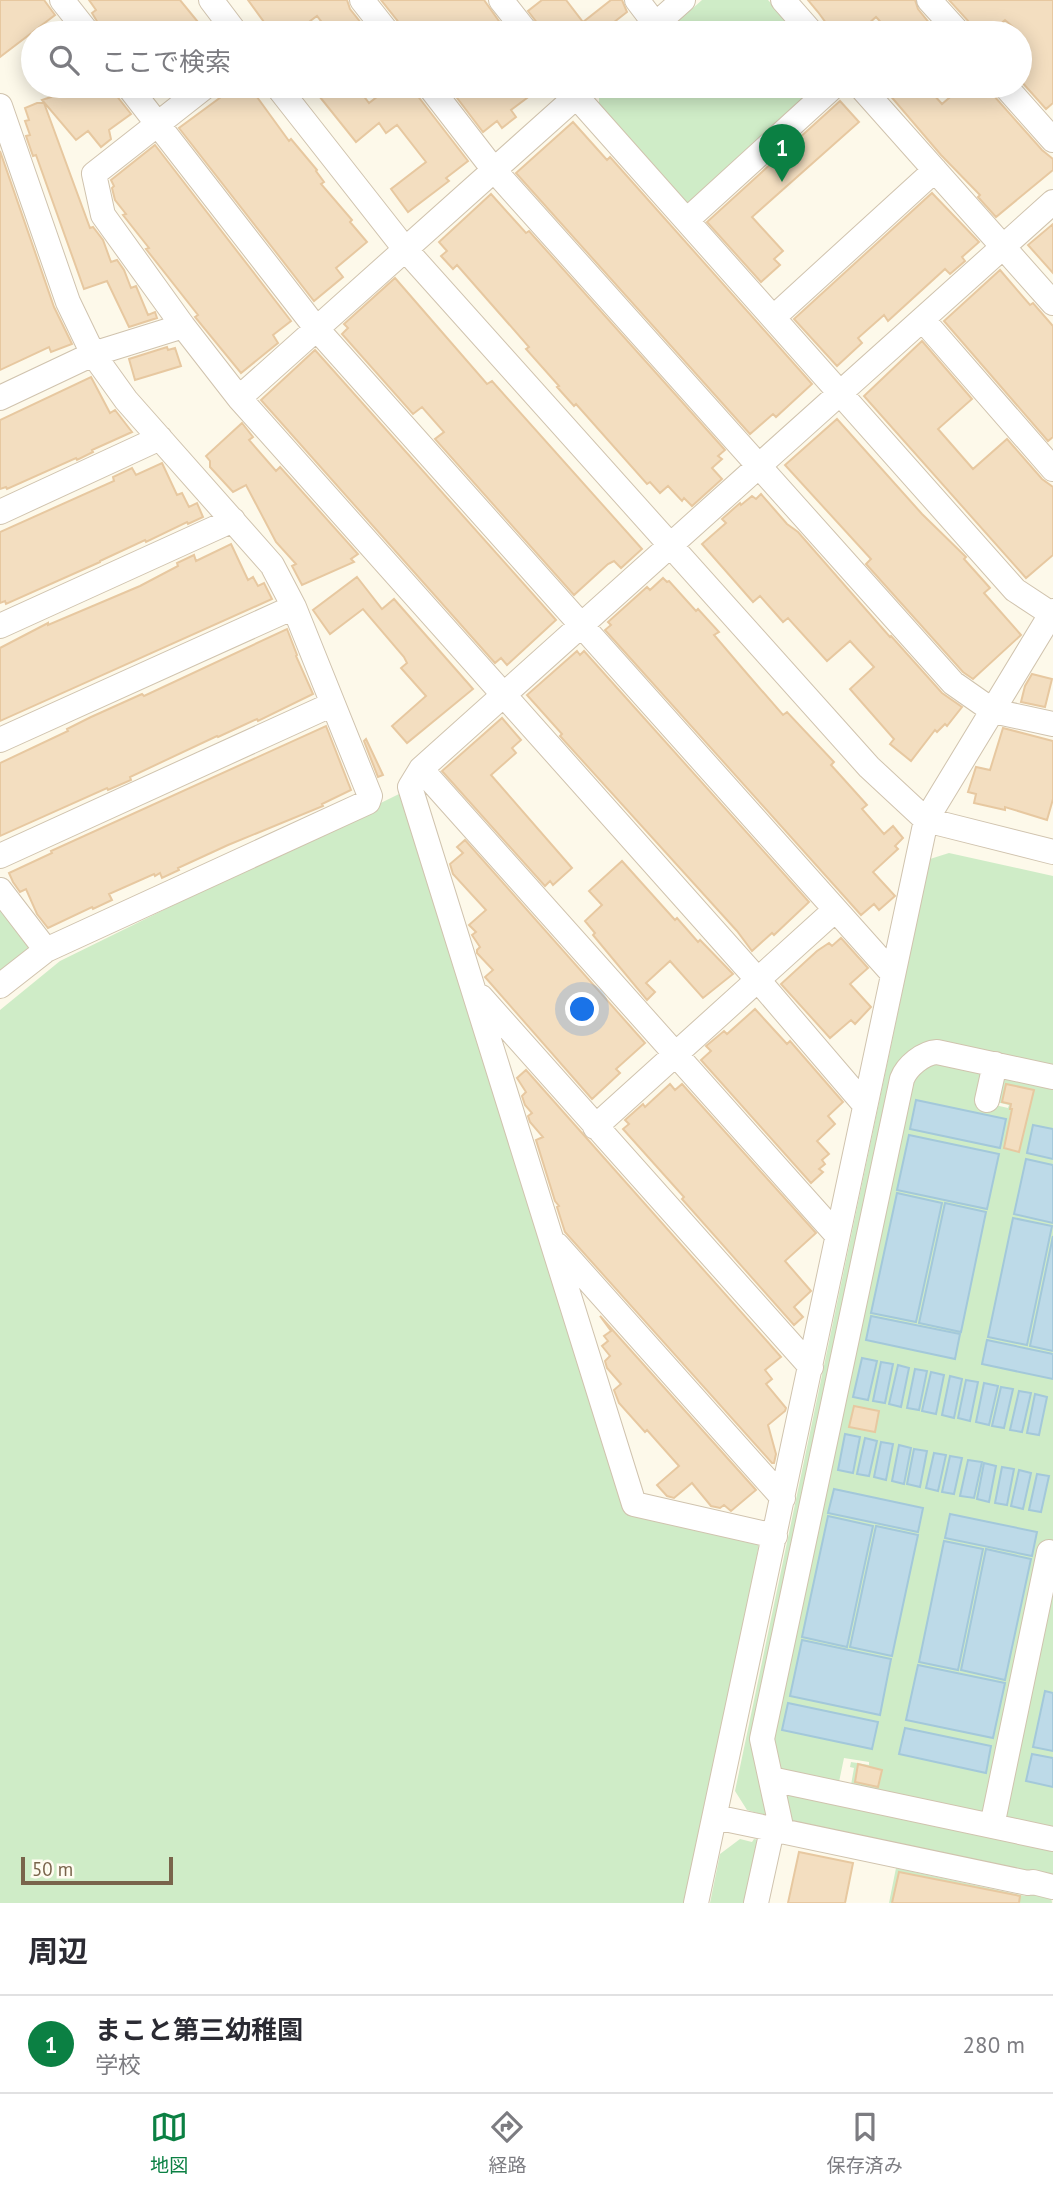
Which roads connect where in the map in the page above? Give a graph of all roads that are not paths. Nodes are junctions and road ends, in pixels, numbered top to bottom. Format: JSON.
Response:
{"nodes":[{"id":1,"x":62,"y":0,"type":"edge"},
{"id":2,"x":211,"y":0,"type":"edge"},
{"id":3,"x":362,"y":0,"type":"edge"},
{"id":4,"x":501,"y":0,"type":"edge"},
{"id":5,"x":637,"y":0,"type":"edge"},
{"id":6,"x":683,"y":0,"type":"edge"},
{"id":7,"x":783,"y":0,"type":"edge"},
{"id":8,"x":929,"y":0,"type":"edge"},
{"id":9,"x":79,"y":21,"type":"edge"},
{"id":10,"x":227,"y":21,"type":"edge"},
{"id":11,"x":379,"y":21,"type":"edge"},
{"id":12,"x":518,"y":21,"type":"edge"},
{"id":13,"x":647,"y":21,"type":"edge"},
{"id":14,"x":660,"y":21,"type":"edge"},
{"id":15,"x":801,"y":21,"type":"edge"},
{"id":16,"x":948,"y":21,"type":"edge"},
{"id":17,"x":137,"y":98,"type":"edge"},
{"id":18,"x":191,"y":98,"type":"edge"},
{"id":19,"x":286,"y":98,"type":"edge"},
{"id":20,"x":438,"y":98,"type":"edge"},
{"id":21,"x":568,"y":98,"type":"edge"},
{"id":22,"x":585,"y":98,"type":"edge"},
{"id":23,"x":821,"y":98,"type":"edge"},
{"id":24,"x":871,"y":98,"type":"edge"},
{"id":25,"x":1016,"y":98,"type":"edge"},
{"id":26,"x":0,"y":106,"type":"edge"},
{"id":27,"x":158,"y":124,"type":"junction"},
{"id":28,"x":1053,"y":140,"type":"edge"},
{"id":29,"x":494,"y":170,"type":"junction"},
{"id":30,"x":935,"y":170,"type":"junction"},
{"id":31,"x":1053,"y":202,"type":"edge"},
{"id":32,"x":687,"y":220,"type":"junction"},
{"id":33,"x":1003,"y":247,"type":"junction"},
{"id":34,"x":405,"y":249,"type":"junction"},
{"id":35,"x":1053,"y":303,"type":"edge"},
{"id":36,"x":774,"y":317,"type":"junction"},
{"id":37,"x":923,"y":320,"type":"junction"},
{"id":38,"x":183,"y":326,"type":"junction"},
{"id":39,"x":316,"y":328,"type":"junction"},
{"id":40,"x":93,"y":354,"type":"junction"},
{"id":41,"x":842,"y":393,"type":"junction"},
{"id":42,"x":0,"y":398,"type":"edge"},
{"id":43,"x":239,"y":398,"type":"junction"},
{"id":44,"x":160,"y":438,"type":"junction"},
{"id":45,"x":760,"y":466,"type":"junction"},
{"id":46,"x":1053,"y":469,"type":"edge"},
{"id":47,"x":0,"y":512,"type":"edge"},
{"id":48,"x":233,"y":520,"type":"junction"},
{"id":49,"x":671,"y":545,"type":"junction"},
{"id":50,"x":294,"y":607,"type":"junction"},
{"id":51,"x":1052,"y":614,"type":"edge"},
{"id":52,"x":583,"y":624,"type":"junction"},
{"id":53,"x":0,"y":626,"type":"edge"},
{"id":54,"x":503,"y":696,"type":"junction"},
{"id":55,"x":333,"y":704,"type":"junction"},
{"id":56,"x":993,"y":711,"type":"junction"},
{"id":57,"x":1053,"y":724,"type":"edge"},
{"id":58,"x":0,"y":740,"type":"edge"},
{"id":59,"x":421,"y":769,"type":"junction"},
{"id":60,"x":926,"y":820,"type":"junction"},
{"id":61,"x":1053,"y":852,"type":"edge"},
{"id":62,"x":0,"y":856,"type":"edge"},
{"id":63,"x":0,"y":890,"type":"edge"},
{"id":64,"x":835,"y":910,"type":"junction"},
{"id":65,"x":46,"y":950,"type":"junction"},
{"id":66,"x":893,"y":974,"type":"junction"},
{"id":67,"x":758,"y":980,"type":"junction"},
{"id":68,"x":0,"y":986,"type":"edge"},
{"id":69,"x":475,"y":990,"type":"junction"},
{"id":70,"x":675,"y":1055,"type":"junction"},
{"id":71,"x":995,"y":1065,"type":"junction"},
{"id":72,"x":1053,"y":1077,"type":"edge"},
{"id":73,"x":987,"y":1100,"type":"dead end"},
{"id":74,"x":866,"y":1105,"type":"junction"},
{"id":75,"x":595,"y":1127,"type":"junction"},
{"id":76,"x":837,"y":1236,"type":"junction"},
{"id":77,"x":551,"y":1238,"type":"junction"},
{"id":78,"x":811,"y":1367,"type":"junction"},
{"id":79,"x":783,"y":1498,"type":"junction"},
{"id":80,"x":775,"y":1536,"type":"junction"},
{"id":81,"x":1049,"y":1552,"type":"dead end"},
{"id":82,"x":771,"y":1779,"type":"junction"},
{"id":83,"x":715,"y":1817,"type":"junction"},
{"id":84,"x":992,"y":1826,"type":"junction"},
{"id":85,"x":777,"y":1830,"type":"junction"},
{"id":86,"x":1053,"y":1839,"type":"edge"},
{"id":87,"x":1053,"y":1886,"type":"edge"},
{"id":88,"x":696,"y":1903,"type":"edge"},
{"id":89,"x":756,"y":1903,"type":"edge"}],
"edges":[{"from":1,"to":9,"type":"street"},
{"from":2,"to":10,"type":"street"},
{"from":3,"to":11,"type":"street"},
{"from":4,"to":12,"type":"street"},
{"from":5,"to":13,"type":"street"},
{"from":6,"to":14,"type":"street"},
{"from":7,"to":15,"type":"street"},
{"from":8,"to":16,"type":"street"},
{"from":17,"to":27,"type":"street"},
{"from":18,"to":27,"type":"street"},
{"from":19,"to":34,"type":"street"},
{"from":20,"to":29,"type":"street"},
{"from":21,"to":29,"type":"street"},
{"from":22,"to":32,"type":"street"},
{"from":23,"to":32,"type":"street"},
{"from":24,"to":30,"type":"street"},
{"from":25,"to":28,"type":"street"},
{"from":26,"to":40,"type":"street"},
{"from":27,"to":38,"type":"street"},
{"from":27,"to":39,"type":"street"},
{"from":29,"to":34,"type":"street"},
{"from":29,"to":45,"type":"street"},
{"from":30,"to":33,"type":"street"},
{"from":30,"to":36,"type":"street"},
{"from":31,"to":33,"type":"street"},
{"from":32,"to":36,"type":"street"},
{"from":33,"to":35,"type":"street"},
{"from":33,"to":37,"type":"street"},
{"from":34,"to":39,"type":"street"},
{"from":34,"to":49,"type":"street"},
{"from":36,"to":41,"type":"street"},
{"from":37,"to":41,"type":"street"},
{"from":37,"to":46,"type":"street"},
{"from":38,"to":40,"type":"street"},
{"from":38,"to":43,"type":"street"},
{"from":39,"to":43,"type":"street"},
{"from":39,"to":52,"type":"street"},
{"from":40,"to":42,"type":"street"},
{"from":40,"to":44,"type":"street"},
{"from":41,"to":45,"type":"street"},
{"from":41,"to":51,"type":"street"},
{"from":43,"to":54,"type":"street"},
{"from":44,"to":47,"type":"street"},
{"from":44,"to":48,"type":"street"},
{"from":45,"to":49,"type":"street"},
{"from":45,"to":56,"type":"street"},
{"from":48,"to":50,"type":"street"},
{"from":48,"to":53,"type":"street"},
{"from":49,"to":52,"type":"street"},
{"from":49,"to":60,"type":"street"},
{"from":50,"to":55,"type":"street"},
{"from":50,"to":58,"type":"street"},
{"from":51,"to":56,"type":"street"},
{"from":52,"to":54,"type":"street"},
{"from":52,"to":64,"type":"street"},
{"from":54,"to":59,"type":"street"},
{"from":54,"to":67,"type":"street"},
{"from":55,"to":62,"type":"street"},
{"from":55,"to":65,"type":"street"},
{"from":56,"to":57,"type":"street"},
{"from":56,"to":60,"type":"street"},
{"from":59,"to":69,"type":"street"},
{"from":59,"to":70,"type":"street"},
{"from":60,"to":61,"type":"street"},
{"from":60,"to":66,"type":"street"},
{"from":63,"to":65,"type":"street"},
{"from":64,"to":66,"type":"street"},
{"from":64,"to":67,"type":"street"},
{"from":65,"to":68,"type":"street"},
{"from":66,"to":74,"type":"street"},
{"from":67,"to":70,"type":"street"},
{"from":67,"to":74,"type":"street"},
{"from":69,"to":75,"type":"street"},
{"from":69,"to":77,"type":"street"},
{"from":70,"to":75,"type":"street"},
{"from":70,"to":76,"type":"street"},
{"from":71,"to":72,"type":"street"},
{"from":71,"to":73,"type":"street"},
{"from":71,"to":82,"type":"street"},
{"from":74,"to":76,"type":"street"},
{"from":75,"to":78,"type":"street"},
{"from":76,"to":78,"type":"street"},
{"from":77,"to":79,"type":"street"},
{"from":77,"to":80,"type":"street"},
{"from":78,"to":79,"type":"street"},
{"from":79,"to":80,"type":"street"},
{"from":80,"to":83,"type":"street"},
{"from":81,"to":84,"type":"street"},
{"from":82,"to":84,"type":"street"},
{"from":82,"to":85,"type":"street"},
{"from":83,"to":85,"type":"street"},
{"from":83,"to":88,"type":"street"},
{"from":84,"to":86,"type":"street"},
{"from":85,"to":87,"type":"street"},
{"from":85,"to":89,"type":"street"}]}
